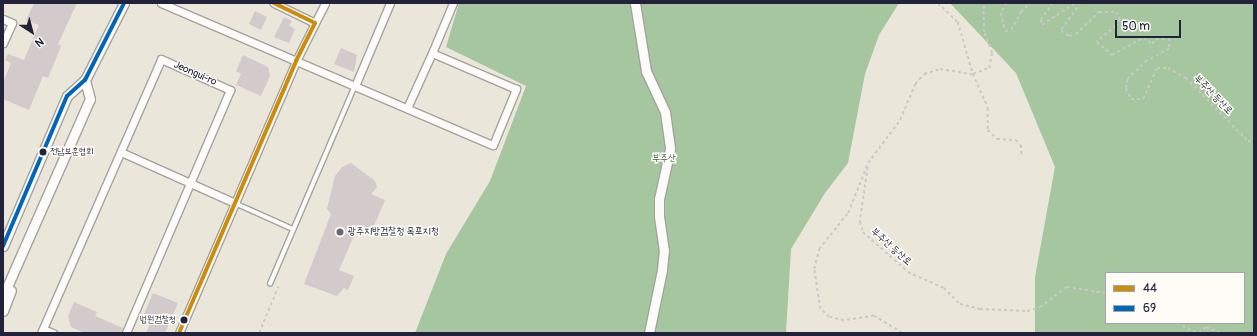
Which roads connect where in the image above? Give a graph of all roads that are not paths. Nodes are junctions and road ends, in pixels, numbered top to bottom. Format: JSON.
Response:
{"nodes":[{"id":1,"x":124,"y":3,"type":"edge"},
{"id":2,"x":161,"y":3,"type":"edge"},
{"id":3,"x":274,"y":3,"type":"edge"},
{"id":4,"x":326,"y":3,"type":"edge"},
{"id":5,"x":390,"y":3,"type":"edge"},
{"id":6,"x":453,"y":3,"type":"edge"},
{"id":7,"x":634,"y":3,"type":"edge"},
{"id":8,"x":3,"y":19,"type":"edge"},
{"id":9,"x":316,"y":23,"type":"junction"},
{"id":10,"x":3,"y":43,"type":"edge"},
{"id":11,"x":432,"y":53,"type":"junction"},
{"id":12,"x":296,"y":61,"type":"junction"},
{"id":13,"x":86,"y":80,"type":"junction"},
{"id":14,"x":355,"y":86,"type":"junction"},
{"id":15,"x":407,"y":108,"type":"junction"},
{"id":16,"x":121,"y":152,"type":"junction"},
{"id":17,"x":190,"y":183,"type":"junction"},
{"id":18,"x":236,"y":203,"type":"junction"},
{"id":19,"x":18,"y":208,"type":"junction"},
{"id":20,"x":37,"y":219,"type":"junction"},
{"id":21,"x":293,"y":230,"type":"junction"},
{"id":22,"x":3,"y":239,"type":"edge"},
{"id":23,"x":3,"y":246,"type":"edge"},
{"id":24,"x":270,"y":284,"type":"dead end"},
{"id":25,"x":3,"y":296,"type":"edge"},
{"id":26,"x":3,"y":311,"type":"edge"},
{"id":27,"x":42,"y":331,"type":"edge"},
{"id":28,"x":52,"y":333,"type":"edge"},
{"id":29,"x":126,"y":333,"type":"edge"},
{"id":30,"x":179,"y":333,"type":"edge"},
{"id":31,"x":649,"y":333,"type":"edge"}],
"edges":[{"from":1,"to":13,"type":"street"},
{"from":2,"to":12,"type":"street"},
{"from":3,"to":9,"type":"street"},
{"from":4,"to":9,"type":"street"},
{"from":5,"to":14,"type":"street"},
{"from":6,"to":11,"type":"street"},
{"from":7,"to":31,"type":"street"},
{"from":8,"to":10,"type":"street"},
{"from":9,"to":12,"type":"street"},
{"from":11,"to":15,"type":"street"},
{"from":11,"to":15,"type":"street"},
{"from":12,"to":14,"type":"street"},
{"from":12,"to":18,"type":"street"},
{"from":13,"to":19,"type":"street"},
{"from":13,"to":20,"type":"street"},
{"from":14,"to":15,"type":"street"},
{"from":14,"to":21,"type":"lane"},
{"from":16,"to":17,"type":"street"},
{"from":16,"to":17,"type":"street","name":"Jeongui-ro"},
{"from":16,"to":27,"type":"street","name":"Jeongui-ro"},
{"from":17,"to":18,"type":"street"},
{"from":17,"to":29,"type":"street","name":"Jeongui-ro"},
{"from":18,"to":21,"type":"lane"},
{"from":18,"to":30,"type":"street"},
{"from":19,"to":22,"type":"street"},
{"from":19,"to":23,"type":"street"},
{"from":20,"to":25,"type":"street"},
{"from":20,"to":26,"type":"street"},
{"from":21,"to":24,"type":"lane"},
{"from":27,"to":28,"type":"street","name":"Jeongui-ro"}]}
